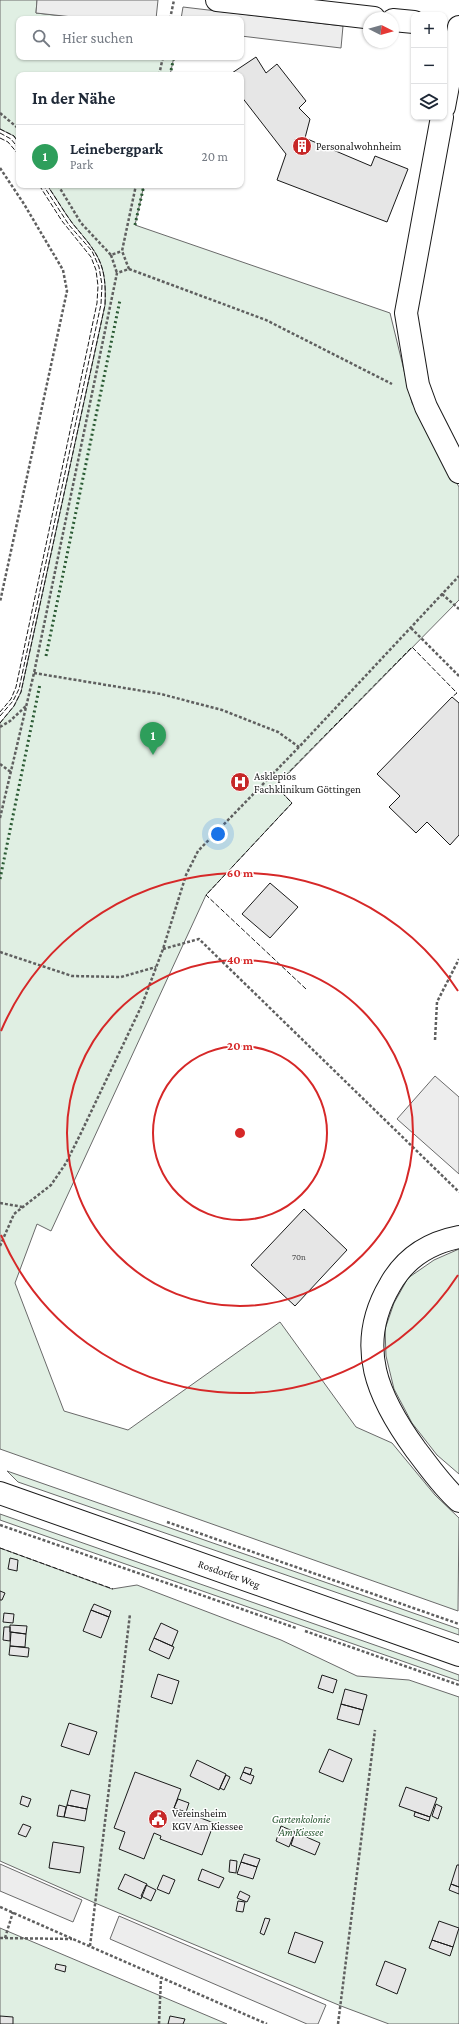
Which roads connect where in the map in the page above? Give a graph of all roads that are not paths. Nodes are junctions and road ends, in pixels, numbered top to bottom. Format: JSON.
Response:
{"nodes":[{"id":1,"x":217,"y":0,"type":"edge"},
{"id":2,"x":363,"y":17,"type":"edge"},
{"id":3,"x":399,"y":21,"type":"edge"},
{"id":4,"x":411,"y":22,"type":"edge"},
{"id":5,"x":447,"y":26,"type":"edge"},
{"id":6,"x":459,"y":27,"type":"edge"},
{"id":7,"x":447,"y":91,"type":"edge"},
{"id":8,"x":441,"y":120,"type":"edge"},
{"id":9,"x":459,"y":472,"type":"edge"},
{"id":10,"x":459,"y":1236,"type":"edge"},
{"id":11,"x":0,"y":1493,"type":"edge"},
{"id":12,"x":459,"y":1501,"type":"edge"},
{"id":13,"x":459,"y":1655,"type":"edge"}],
"edges":[{"from":1,"to":2,"type":"street"},
{"from":3,"to":4,"type":"street"},
{"from":5,"to":6,"type":"street"},
{"from":6,"to":7,"type":"street"},
{"from":8,"to":9,"type":"street"},
{"from":10,"to":12,"type":"street"},
{"from":11,"to":13,"type":"street","name":"Rosdorfer Weg"}]}
